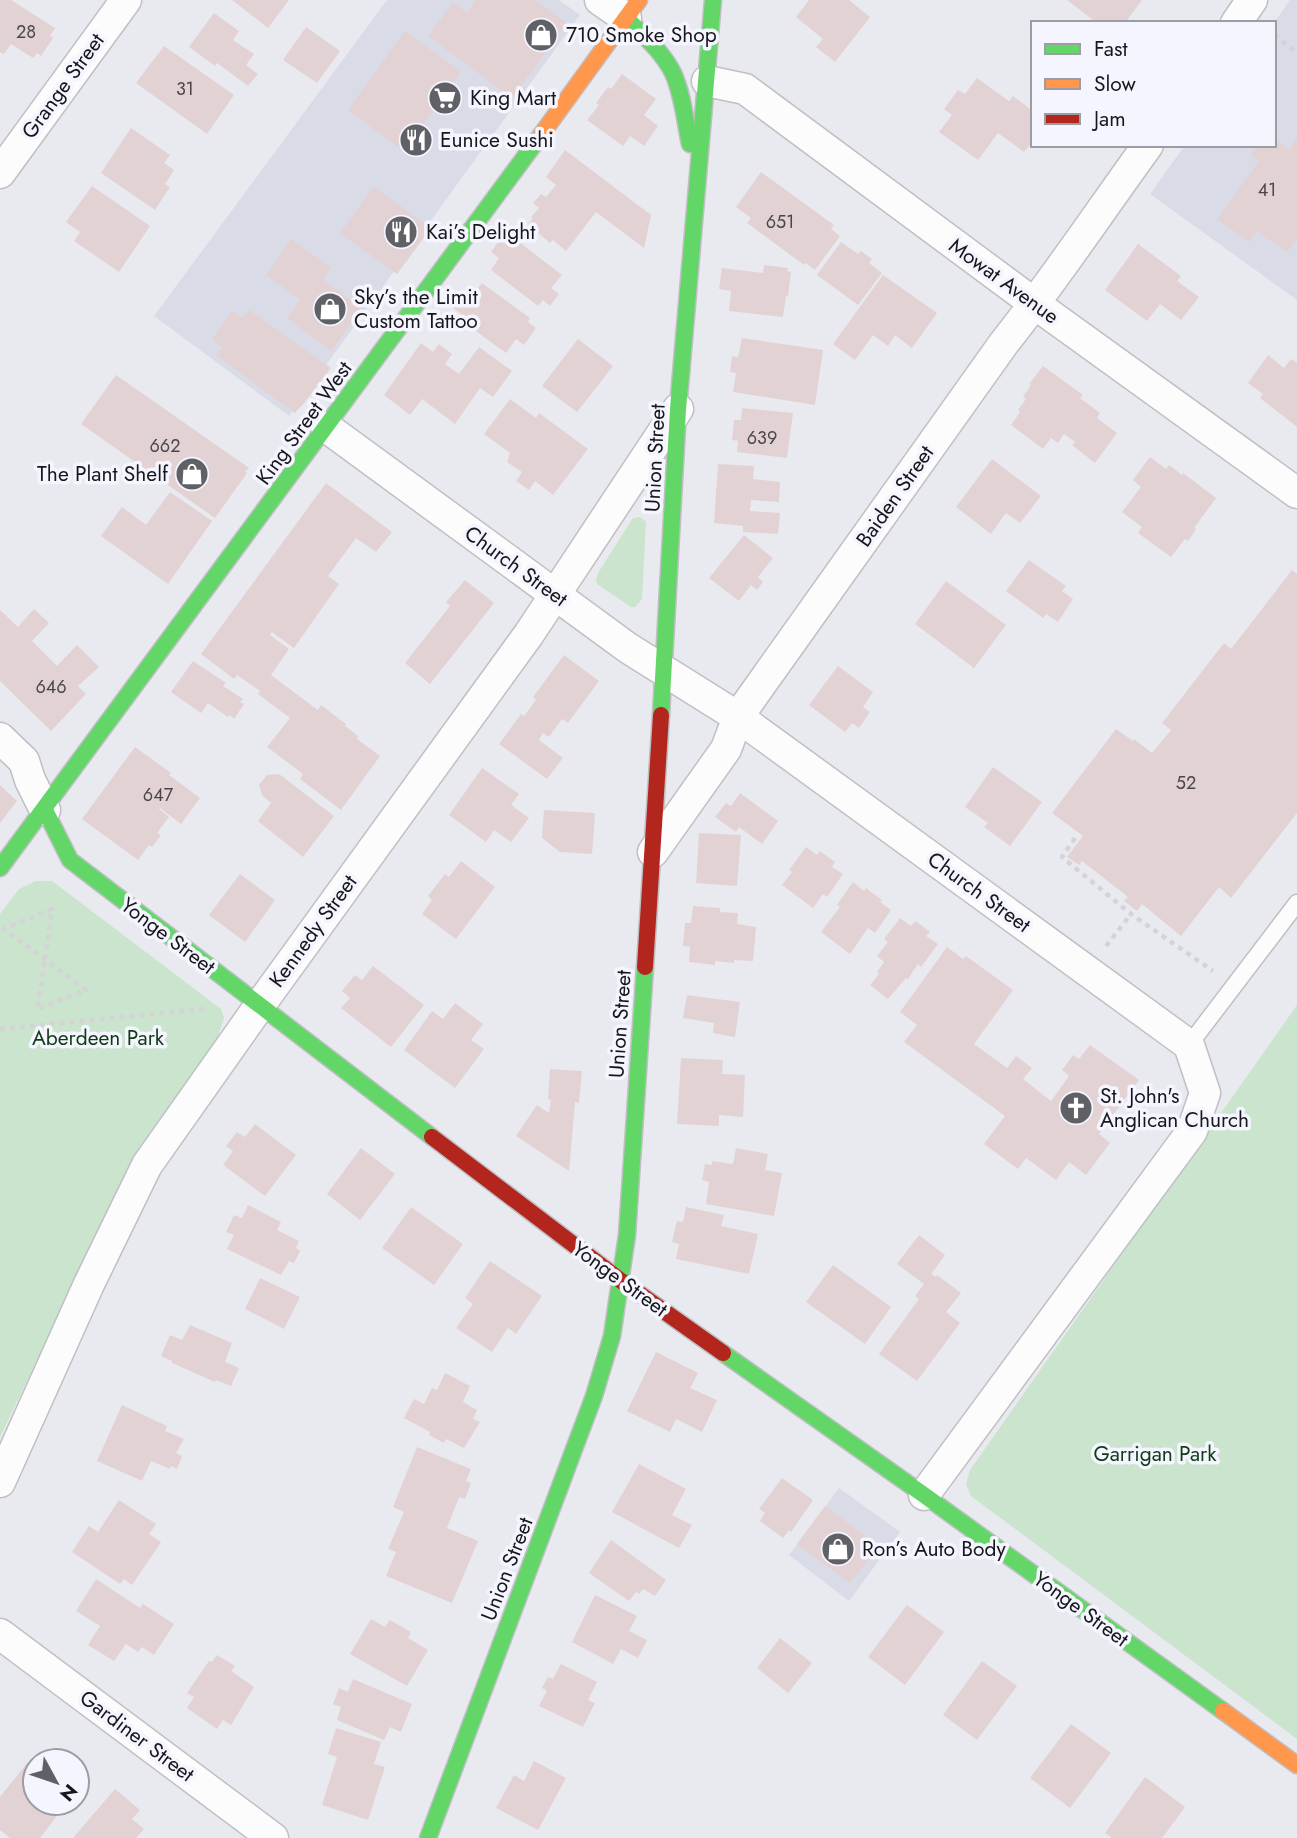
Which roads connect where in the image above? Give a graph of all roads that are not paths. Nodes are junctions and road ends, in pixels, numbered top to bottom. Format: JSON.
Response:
{"nodes":[{"id":1,"x":126,"y":0,"type":"edge"},
{"id":2,"x":600,"y":0,"type":"edge"},
{"id":3,"x":713,"y":0,"type":"edge"},
{"id":4,"x":1252,"y":0,"type":"edge"},
{"id":5,"x":632,"y":9,"type":"edge"},
{"id":6,"x":1237,"y":21,"type":"edge"},
{"id":7,"x":707,"y":81,"type":"junction"},
{"id":8,"x":1146,"y":147,"type":"edge"},
{"id":9,"x":0,"y":173,"type":"edge"},
{"id":10,"x":698,"y":180,"type":"junction"},
{"id":11,"x":1035,"y":304,"type":"junction"},
{"id":12,"x":678,"y":409,"type":"junction"},
{"id":13,"x":326,"y":427,"type":"junction"},
{"id":14,"x":1297,"y":494,"type":"edge"},
{"id":15,"x":555,"y":595,"type":"junction"},
{"id":16,"x":663,"y":669,"type":"junction"},
{"id":17,"x":738,"y":716,"type":"junction"},
{"id":18,"x":0,"y":738,"type":"edge"},
{"id":19,"x":45,"y":810,"type":"junction"},
{"id":20,"x":653,"y":852,"type":"junction"},
{"id":21,"x":0,"y":868,"type":"edge"},
{"id":22,"x":1297,"y":903,"type":"edge"},
{"id":23,"x":260,"y":1005,"type":"junction"},
{"id":24,"x":1189,"y":1045,"type":"junction"},
{"id":25,"x":620,"y":1280,"type":"junction"},
{"id":26,"x":0,"y":1482,"type":"edge"},
{"id":27,"x":924,"y":1495,"type":"junction"},
{"id":28,"x":0,"y":1634,"type":"edge"},
{"id":29,"x":1297,"y":1765,"type":"edge"},
{"id":30,"x":273,"y":1838,"type":"edge"},
{"id":31,"x":428,"y":1838,"type":"edge"}],
"edges":[{"from":1,"to":9,"type":"street","name":"Grange Street"},
{"from":2,"to":5,"type":"street"},
{"from":3,"to":7,"type":"main road","name":"Union Street"},
{"from":4,"to":6,"type":"street"},
{"from":5,"to":10,"type":"main road","name":"Union Street"},
{"from":5,"to":13,"type":"main road","name":"King Street West"},
{"from":7,"to":10,"type":"main road","name":"Union Street"},
{"from":7,"to":11,"type":"street","name":"Mowat Avenue"},
{"from":8,"to":11,"type":"street","name":"Baiden Street"},
{"from":10,"to":12,"type":"main road","name":"Union Street"},
{"from":11,"to":14,"type":"street","name":"Mowat Avenue"},
{"from":11,"to":17,"type":"street","name":"Baiden Street"},
{"from":12,"to":15,"type":"street","name":"Kennedy Street"},
{"from":12,"to":16,"type":"main road","name":"Union Street"},
{"from":13,"to":15,"type":"street","name":"Church Street"},
{"from":13,"to":19,"type":"main road","name":"King Street West"},
{"from":15,"to":16,"type":"street","name":"Church Street"},
{"from":15,"to":23,"type":"street","name":"Kennedy Street"},
{"from":16,"to":17,"type":"street","name":"Church Street"},
{"from":16,"to":20,"type":"main road","name":"Union Street"},
{"from":17,"to":20,"type":"street","name":"Baiden Street"},
{"from":17,"to":24,"type":"street","name":"Church Street"},
{"from":18,"to":19,"type":"street","name":"Yonge Street"},
{"from":19,"to":21,"type":"main road","name":"King Street West"},
{"from":19,"to":23,"type":"main road","name":"Yonge Street"},
{"from":20,"to":25,"type":"main road","name":"Union Street"},
{"from":22,"to":24,"type":"lane"},
{"from":23,"to":25,"type":"main road","name":"Yonge Street"},
{"from":23,"to":26,"type":"street","name":"Kennedy Street"},
{"from":24,"to":27,"type":"street"},
{"from":25,"to":27,"type":"main road","name":"Yonge Street"},
{"from":25,"to":31,"type":"main road","name":"Union Street"},
{"from":27,"to":29,"type":"main road","name":"Yonge Street"},
{"from":28,"to":30,"type":"street","name":"Gardiner Street"}]}
